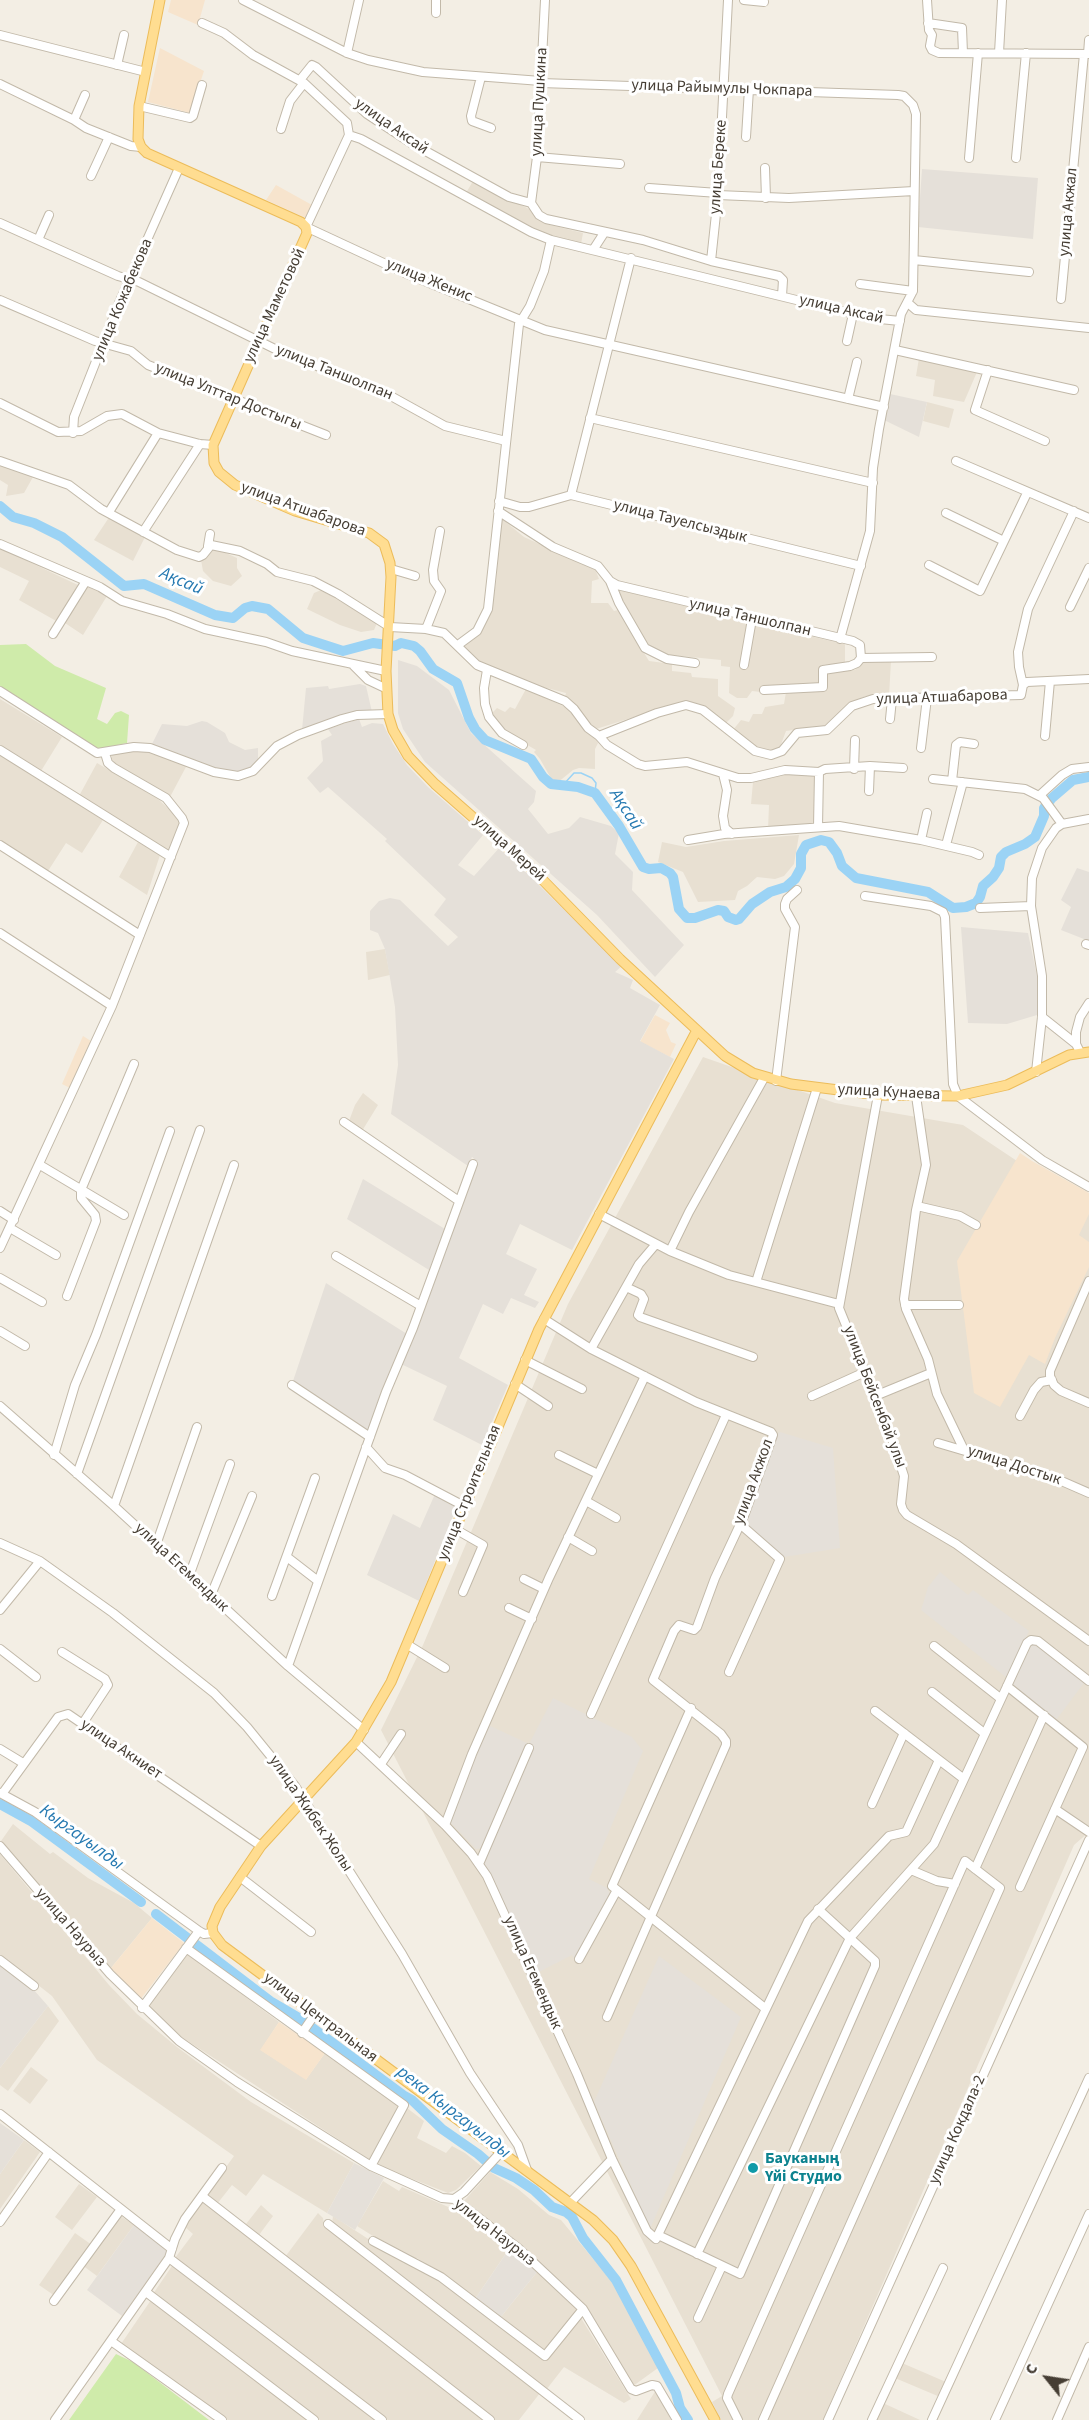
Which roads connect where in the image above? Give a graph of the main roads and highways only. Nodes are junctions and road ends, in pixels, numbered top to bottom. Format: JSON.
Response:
{"nodes":[{"id":1,"x":160,"y":0,"type":"edge"},
{"id":2,"x":306,"y":227,"type":"joint"},
{"id":3,"x":213,"y":445,"type":"joint"},
{"id":4,"x":388,"y":638,"type":"joint"},
{"id":5,"x":697,"y":1030,"type":"junction"},
{"id":6,"x":1082,"y":1049,"type":"edge"},
{"id":7,"x":213,"y":1933,"type":"joint"},
{"id":8,"x":715,"y":2420,"type":"edge"}],
"edges":[{"from":1,"to":2,"type":"main road","name":"улица Женис"},
{"from":2,"to":3,"type":"main road","name":"улица Маметовой"},
{"from":3,"to":4,"type":"main road","name":"улица Атшабарова"},
{"from":4,"to":5,"type":"main road","name":"улица Мерей"},
{"from":5,"to":6,"type":"main road","name":"улица Кунаева"},
{"from":5,"to":7,"type":"main road","name":"улица Строительная"},
{"from":7,"to":8,"type":"main road","name":"улица Центральная"}]}
